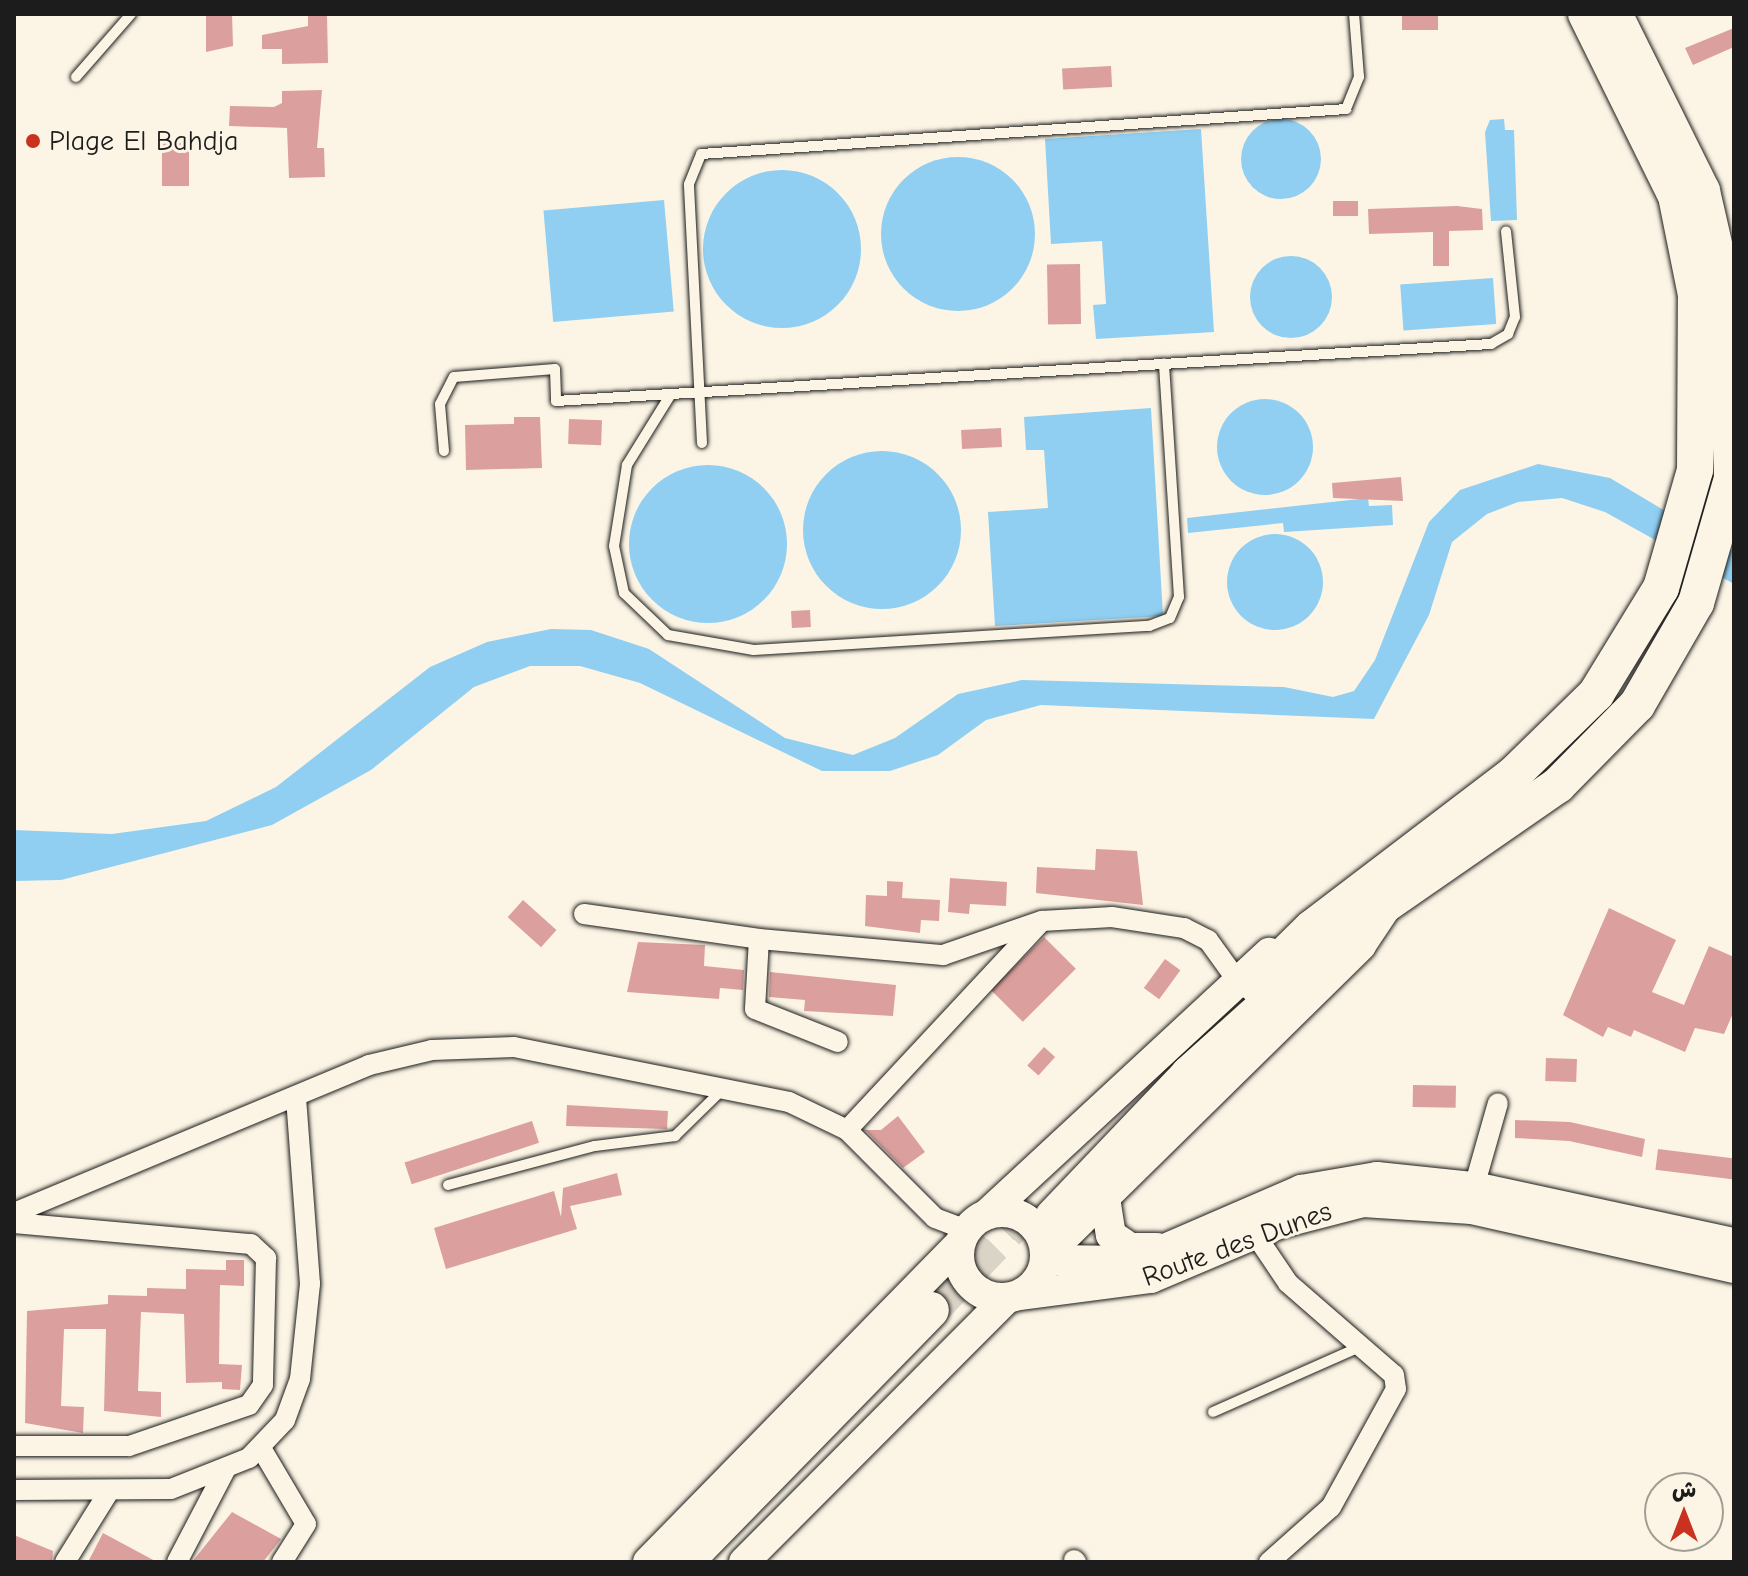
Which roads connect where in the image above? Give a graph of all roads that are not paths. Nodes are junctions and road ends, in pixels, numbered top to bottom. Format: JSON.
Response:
{"nodes":[{"id":1,"x":131,"y":14,"type":"edge"},
{"id":2,"x":1354,"y":14,"type":"edge"},
{"id":3,"x":1586,"y":14,"type":"edge"},
{"id":4,"x":1614,"y":14,"type":"edge"},
{"id":5,"x":76,"y":77,"type":"dead end"},
{"id":6,"x":1506,"y":231,"type":"dead end"},
{"id":7,"x":1164,"y":363,"type":"junction"},
{"id":8,"x":700,"y":392,"type":"junction"},
{"id":9,"x":671,"y":394,"type":"junction"},
{"id":10,"x":702,"y":443,"type":"dead end"},
{"id":11,"x":444,"y":451,"type":"dead end"},
{"id":12,"x":1390,"y":901,"type":"junction"},
{"id":13,"x":584,"y":914,"type":"dead end"},
{"id":14,"x":1042,"y":921,"type":"junction"},
{"id":15,"x":1312,"y":928,"type":"junction"},
{"id":16,"x":759,"y":939,"type":"junction"},
{"id":17,"x":1237,"y":980,"type":"junction"},
{"id":18,"x":838,"y":1042,"type":"dead end"},
{"id":19,"x":726,"y":1086,"type":"junction"},
{"id":20,"x":296,"y":1098,"type":"junction"},
{"id":21,"x":1498,"y":1103,"type":"dead end"},
{"id":22,"x":847,"y":1130,"type":"junction"},
{"id":23,"x":448,"y":1185,"type":"dead end"},
{"id":24,"x":1474,"y":1187,"type":"junction"},
{"id":25,"x":1105,"y":1198,"type":"junction"},
{"id":26,"x":16,"y":1218,"type":"edge"},
{"id":27,"x":971,"y":1229,"type":"junction"},
{"id":28,"x":1255,"y":1234,"type":"junction"},
{"id":29,"x":1734,"y":1243,"type":"edge"},
{"id":30,"x":1178,"y":1246,"type":"junction"},
{"id":31,"x":1046,"y":1258,"type":"junction"},
{"id":32,"x":1734,"y":1268,"type":"edge"},
{"id":33,"x":1014,"y":1296,"type":"junction"},
{"id":34,"x":1362,"y":1346,"type":"junction"},
{"id":35,"x":1213,"y":1412,"type":"dead end"},
{"id":36,"x":14,"y":1446,"type":"edge"},
{"id":37,"x":261,"y":1448,"type":"junction"},
{"id":38,"x":225,"y":1470,"type":"junction"},
{"id":39,"x":14,"y":1490,"type":"edge"},
{"id":40,"x":108,"y":1493,"type":"junction"},
{"id":41,"x":65,"y":1562,"type":"edge"},
{"id":42,"x":177,"y":1562,"type":"edge"},
{"id":43,"x":282,"y":1562,"type":"edge"},
{"id":44,"x":648,"y":1562,"type":"edge"},
{"id":45,"x":685,"y":1562,"type":"edge"},
{"id":46,"x":707,"y":1562,"type":"edge"},
{"id":47,"x":744,"y":1562,"type":"edge"},
{"id":48,"x":1269,"y":1562,"type":"edge"}],
"edges":[{"from":1,"to":5,"type":"lane"},
{"from":2,"to":8,"type":"lane"},
{"from":3,"to":15,"type":"highway"},
{"from":4,"to":12,"type":"highway"},
{"from":6,"to":7,"type":"lane"},
{"from":7,"to":8,"type":"lane"},
{"from":7,"to":9,"type":"lane"},
{"from":8,"to":9,"type":"lane"},
{"from":8,"to":10,"type":"lane"},
{"from":9,"to":11,"type":"lane"},
{"from":12,"to":15,"type":"highway"},
{"from":12,"to":25,"type":"main road"},
{"from":13,"to":16,"type":"street"},
{"from":14,"to":16,"type":"street"},
{"from":14,"to":17,"type":"street"},
{"from":14,"to":22,"type":"street"},
{"from":15,"to":17,"type":"main road"},
{"from":16,"to":18,"type":"street"},
{"from":17,"to":27,"type":"main road"},
{"from":19,"to":20,"type":"street"},
{"from":19,"to":22,"type":"street"},
{"from":19,"to":23,"type":"lane"},
{"from":20,"to":26,"type":"street"},
{"from":20,"to":37,"type":"street"},
{"from":21,"to":24,"type":"street"},
{"from":22,"to":27,"type":"street"},
{"from":24,"to":29,"type":"main road","name":"Route des Dunes"},
{"from":24,"to":30,"type":"main road","name":"Route des Dunes"},
{"from":25,"to":30,"type":"main road"},
{"from":25,"to":31,"type":"main road"},
{"from":26,"to":36,"type":"street"},
{"from":27,"to":31,"type":"main road"},
{"from":27,"to":33,"type":"main road"},
{"from":27,"to":44,"type":"main road"},
{"from":28,"to":32,"type":"main road","name":"Route des Dunes"},
{"from":28,"to":33,"type":"main road","name":"Route des Dunes"},
{"from":28,"to":34,"type":"street"},
{"from":30,"to":31,"type":"main road","name":"Route des Dunes"},
{"from":31,"to":33,"type":"main road"},
{"from":33,"to":47,"type":"main road"},
{"from":34,"to":35,"type":"lane"},
{"from":34,"to":48,"type":"street"},
{"from":37,"to":38,"type":"street"},
{"from":37,"to":43,"type":"street"},
{"from":38,"to":40,"type":"street"},
{"from":38,"to":42,"type":"street"},
{"from":39,"to":40,"type":"street"},
{"from":40,"to":41,"type":"street"},
{"from":45,"to":46,"type":"highway"}]}
